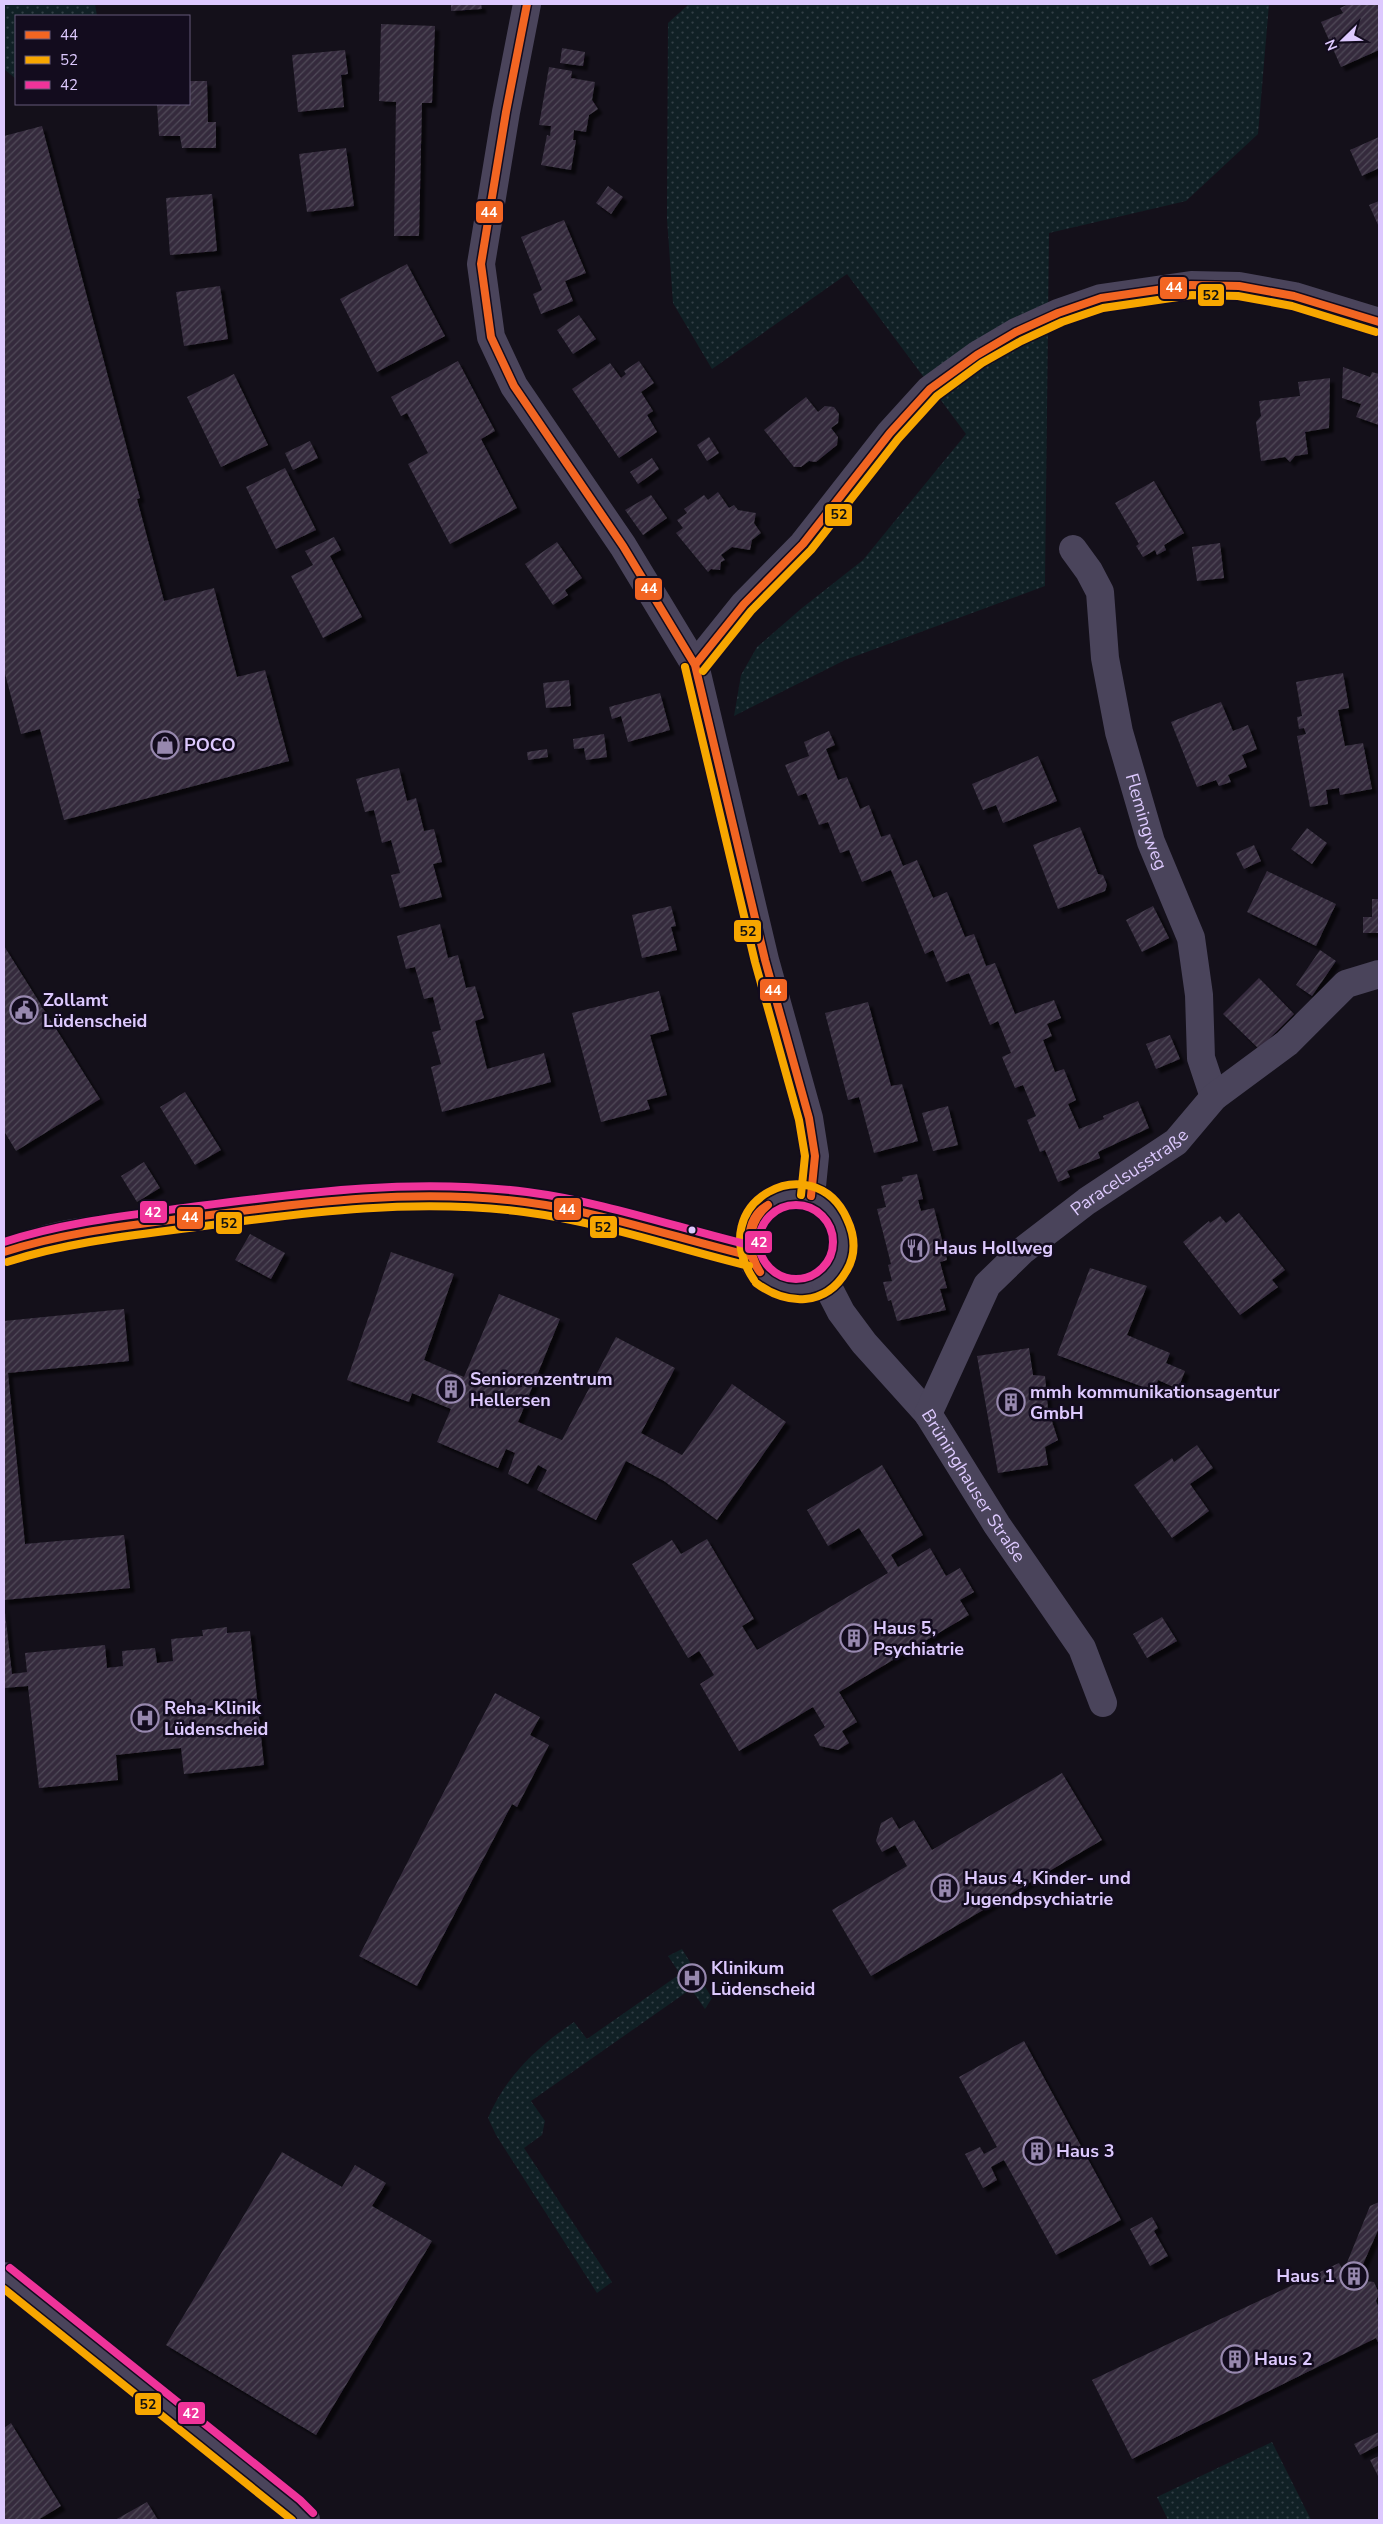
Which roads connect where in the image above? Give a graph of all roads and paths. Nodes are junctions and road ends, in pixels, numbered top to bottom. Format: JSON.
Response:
{"nodes":[{"id":1,"x":527,"y":4,"type":"edge"},
{"id":2,"x":1379,"y":322,"type":"edge"},
{"id":3,"x":1072,"y":549,"type":"dead end"},
{"id":4,"x":695,"y":665,"type":"junction"},
{"id":5,"x":1379,"y":974,"type":"edge"},
{"id":6,"x":1214,"y":1097,"type":"junction"},
{"id":7,"x":812,"y":1196,"type":"junction"},
{"id":8,"x":4,"y":1252,"type":"edge"},
{"id":9,"x":751,"y":1256,"type":"junction"},
{"id":10,"x":825,"y":1280,"type":"junction"},
{"id":11,"x":928,"y":1414,"type":"junction"},
{"id":12,"x":1104,"y":1703,"type":"dead end"},
{"id":13,"x":4,"y":2276,"type":"edge"},
{"id":14,"x":306,"y":2520,"type":"edge"}],
"edges":[{"from":1,"to":4,"type":"street"},
{"from":2,"to":4,"type":"street"},
{"from":3,"to":6,"type":"street","name":"Flemingweg"},
{"from":4,"to":7,"type":"street"},
{"from":5,"to":6,"type":"street","name":"Paracelsusstraße"},
{"from":6,"to":11,"type":"street","name":"Paracelsusstraße"},
{"from":7,"to":9,"type":"street"},
{"from":7,"to":10,"type":"street"},
{"from":8,"to":9,"type":"street"},
{"from":9,"to":10,"type":"street"},
{"from":10,"to":11,"type":"street","name":"Brüninghauser Straße"},
{"from":11,"to":12,"type":"street","name":"Brüninghauser Straße"},
{"from":13,"to":14,"type":"street"}]}
